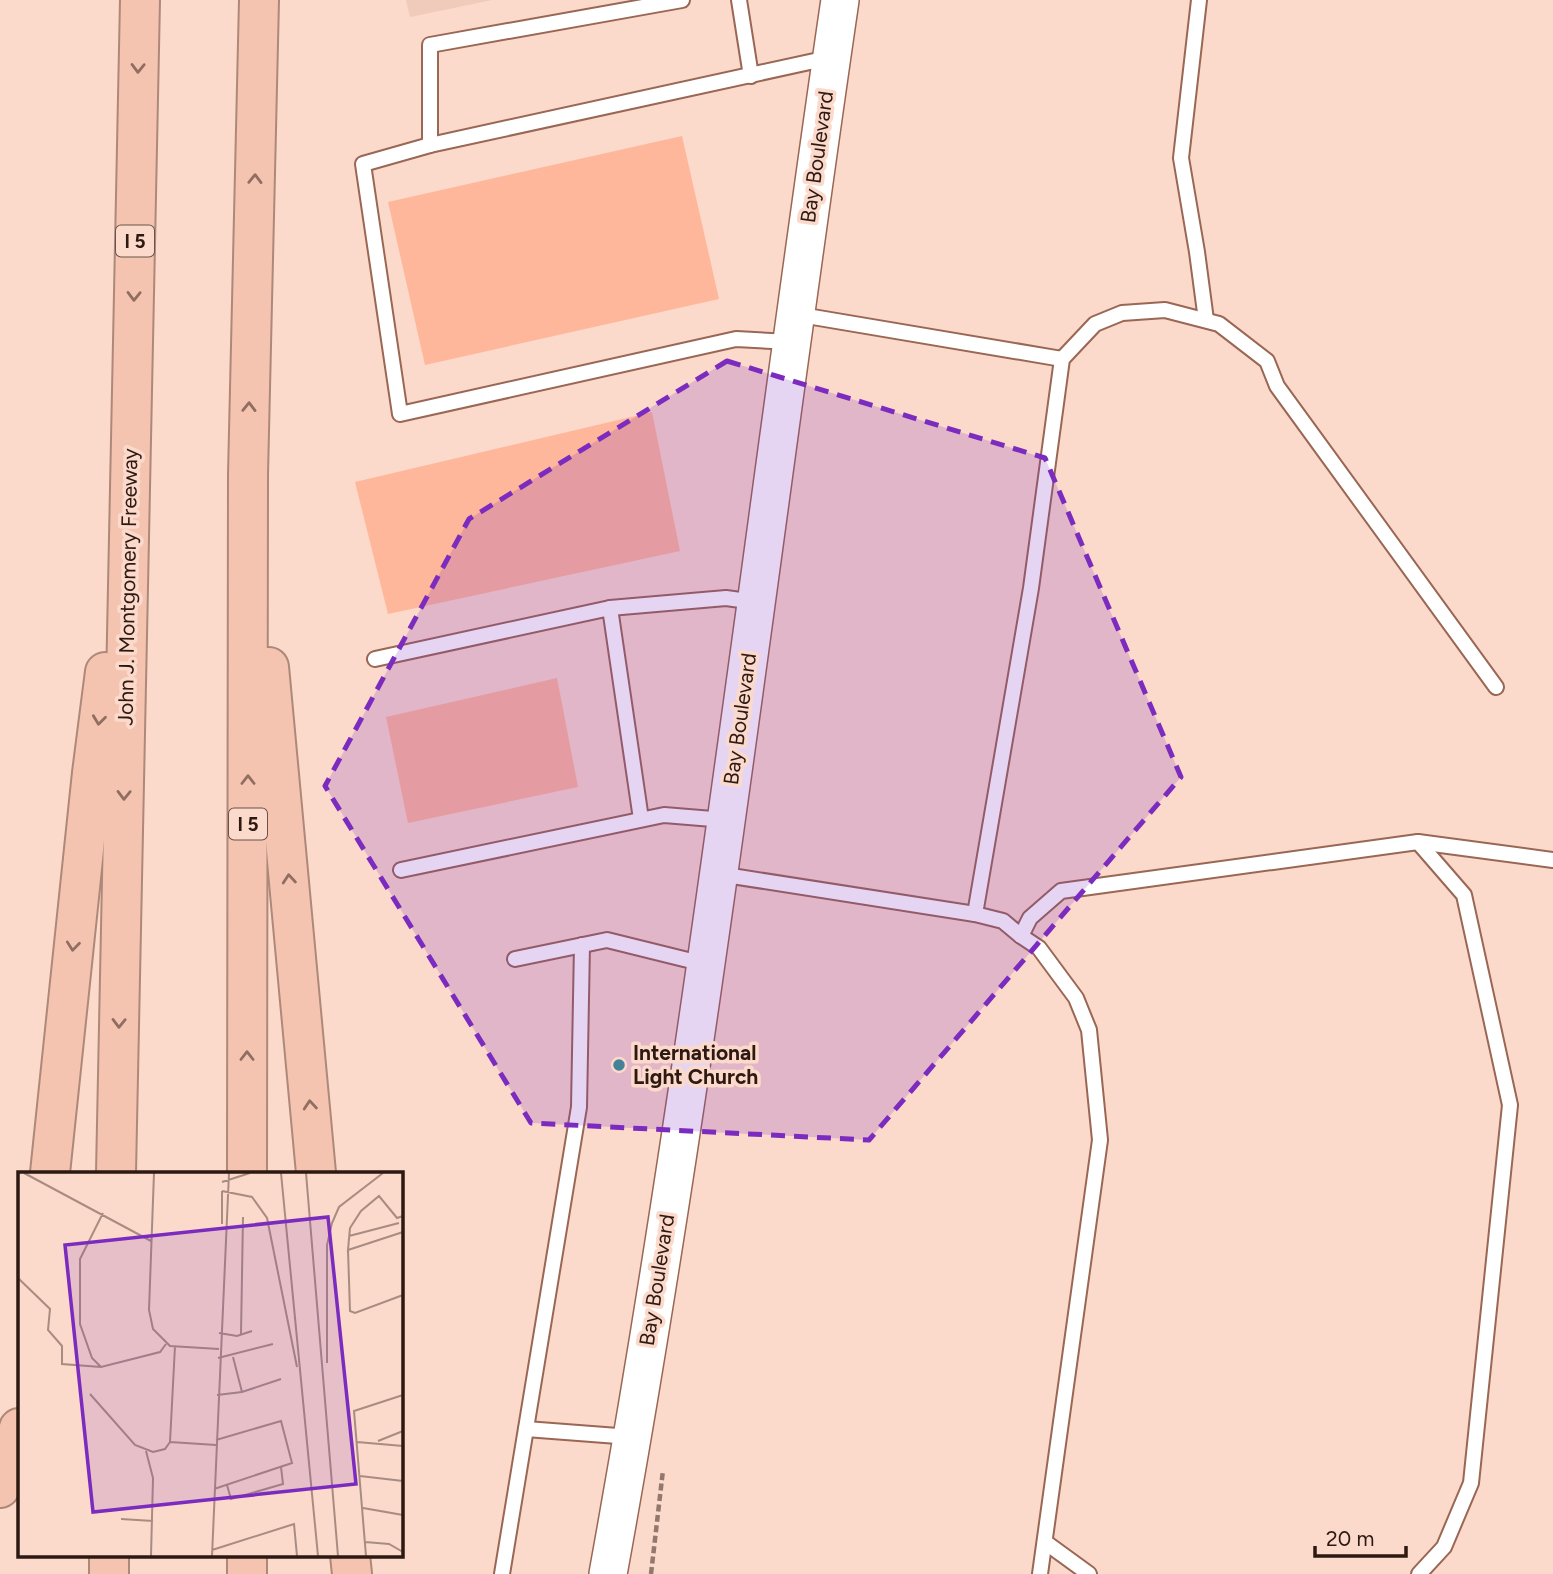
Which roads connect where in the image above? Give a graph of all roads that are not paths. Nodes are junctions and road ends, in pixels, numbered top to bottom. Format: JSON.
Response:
{"nodes":[{"id":1,"x":140,"y":0,"type":"edge"},
{"id":2,"x":259,"y":0,"type":"edge"},
{"id":3,"x":682,"y":0,"type":"edge"},
{"id":4,"x":739,"y":0,"type":"edge"},
{"id":5,"x":840,"y":0,"type":"edge"},
{"id":6,"x":1199,"y":0,"type":"edge"},
{"id":7,"x":831,"y":57,"type":"junction"},
{"id":8,"x":751,"y":76,"type":"junction"},
{"id":9,"x":430,"y":145,"type":"junction"},
{"id":10,"x":1206,"y":320,"type":"junction"},
{"id":11,"x":792,"y":328,"type":"junction"},
{"id":12,"x":1062,"y":359,"type":"junction"},
{"id":13,"x":248,"y":475,"type":"junction"},
{"id":14,"x":130,"y":482,"type":"junction"},
{"id":15,"x":755,"y":602,"type":"junction"},
{"id":16,"x":610,"y":608,"type":"junction"},
{"id":17,"x":375,"y":659,"type":"dead end"},
{"id":18,"x":1496,"y":687,"type":"dead end"},
{"id":19,"x":641,"y":819,"type":"junction"},
{"id":20,"x":726,"y":820,"type":"junction"},
{"id":21,"x":1418,"y":842,"type":"junction"},
{"id":22,"x":1553,"y":860,"type":"edge"},
{"id":23,"x":401,"y":870,"type":"dead end"},
{"id":24,"x":719,"y":874,"type":"junction"},
{"id":25,"x":975,"y":914,"type":"junction"},
{"id":26,"x":1021,"y":936,"type":"junction"},
{"id":27,"x":582,"y":945,"type":"junction"},
{"id":28,"x":515,"y":958,"type":"dead end"},
{"id":29,"x":705,"y":964,"type":"junction"},
{"id":30,"x":50,"y":1172,"type":"edge"},
{"id":31,"x":116,"y":1172,"type":"edge"},
{"id":32,"x":247,"y":1172,"type":"edge"},
{"id":33,"x":316,"y":1172,"type":"edge"},
{"id":34,"x":526,"y":1429,"type":"junction"},
{"id":35,"x":18,"y":1431,"type":"edge"},
{"id":36,"x":633,"y":1437,"type":"junction"},
{"id":37,"x":0,"y":1488,"type":"edge"},
{"id":38,"x":1045,"y":1542,"type":"junction"},
{"id":39,"x":109,"y":1556,"type":"edge"},
{"id":40,"x":247,"y":1556,"type":"edge"},
{"id":41,"x":350,"y":1556,"type":"edge"},
{"id":42,"x":109,"y":1574,"type":"edge"},
{"id":43,"x":247,"y":1574,"type":"edge"},
{"id":44,"x":352,"y":1574,"type":"edge"},
{"id":45,"x":502,"y":1574,"type":"edge"},
{"id":46,"x":608,"y":1574,"type":"edge"},
{"id":47,"x":623,"y":1574,"type":"edge"},
{"id":48,"x":1040,"y":1574,"type":"edge"},
{"id":49,"x":1089,"y":1574,"type":"edge"},
{"id":50,"x":1419,"y":1574,"type":"edge"}],
"edges":[{"from":1,"to":14,"type":"highway","name":"John J. Montgomery Freeway","number":"I 5","one_way":true},
{"from":13,"to":2,"type":"highway","number":"I 5","one_way":true},
{"from":3,"to":9,"type":"lane"},
{"from":4,"to":8,"type":"lane"},
{"from":5,"to":7,"type":"street","name":"Bay Boulevard"},
{"from":6,"to":10,"type":"lane"},
{"from":7,"to":8,"type":"lane"},
{"from":7,"to":11,"type":"street","name":"Bay Boulevard"},
{"from":8,"to":9,"type":"lane"},
{"from":9,"to":11,"type":"lane"},
{"from":10,"to":12,"type":"lane"},
{"from":10,"to":18,"type":"lane"},
{"from":11,"to":12,"type":"lane"},
{"from":11,"to":15,"type":"street","name":"Bay Boulevard"},
{"from":12,"to":25,"type":"lane"},
{"from":32,"to":13,"type":"highway","number":"I 5","one_way":true},
{"from":33,"to":13,"type":"highway","one_way":true},
{"from":14,"to":30,"type":"highway","one_way":true},
{"from":14,"to":31,"type":"highway","name":"John J. Montgomery Freeway","number":"I 5","one_way":true},
{"from":15,"to":16,"type":"lane"},
{"from":15,"to":20,"type":"street","name":"Bay Boulevard"},
{"from":16,"to":17,"type":"lane"},
{"from":16,"to":19,"type":"lane"},
{"from":19,"to":20,"type":"lane"},
{"from":19,"to":23,"type":"lane"},
{"from":20,"to":24,"type":"street","name":"Bay Boulevard"},
{"from":21,"to":22,"type":"lane"},
{"from":21,"to":26,"type":"lane"},
{"from":21,"to":50,"type":"lane"},
{"from":24,"to":25,"type":"lane"},
{"from":24,"to":29,"type":"street","name":"Bay Boulevard"},
{"from":25,"to":26,"type":"lane"},
{"from":26,"to":38,"type":"lane"},
{"from":27,"to":28,"type":"lane"},
{"from":27,"to":29,"type":"lane"},
{"from":27,"to":34,"type":"lane"},
{"from":29,"to":36,"type":"street","name":"Bay Boulevard"},
{"from":34,"to":36,"type":"lane"},
{"from":34,"to":45,"type":"lane"},
{"from":35,"to":37,"type":"highway"},
{"from":36,"to":46,"type":"street","name":"Bay Boulevard"},
{"from":36,"to":47,"type":"street","name":"Bay Boulevard"},
{"from":38,"to":48,"type":"lane"},
{"from":38,"to":49,"type":"lane"},
{"from":39,"to":42,"type":"highway"},
{"from":40,"to":43,"type":"highway"},
{"from":41,"to":44,"type":"highway"}]}
